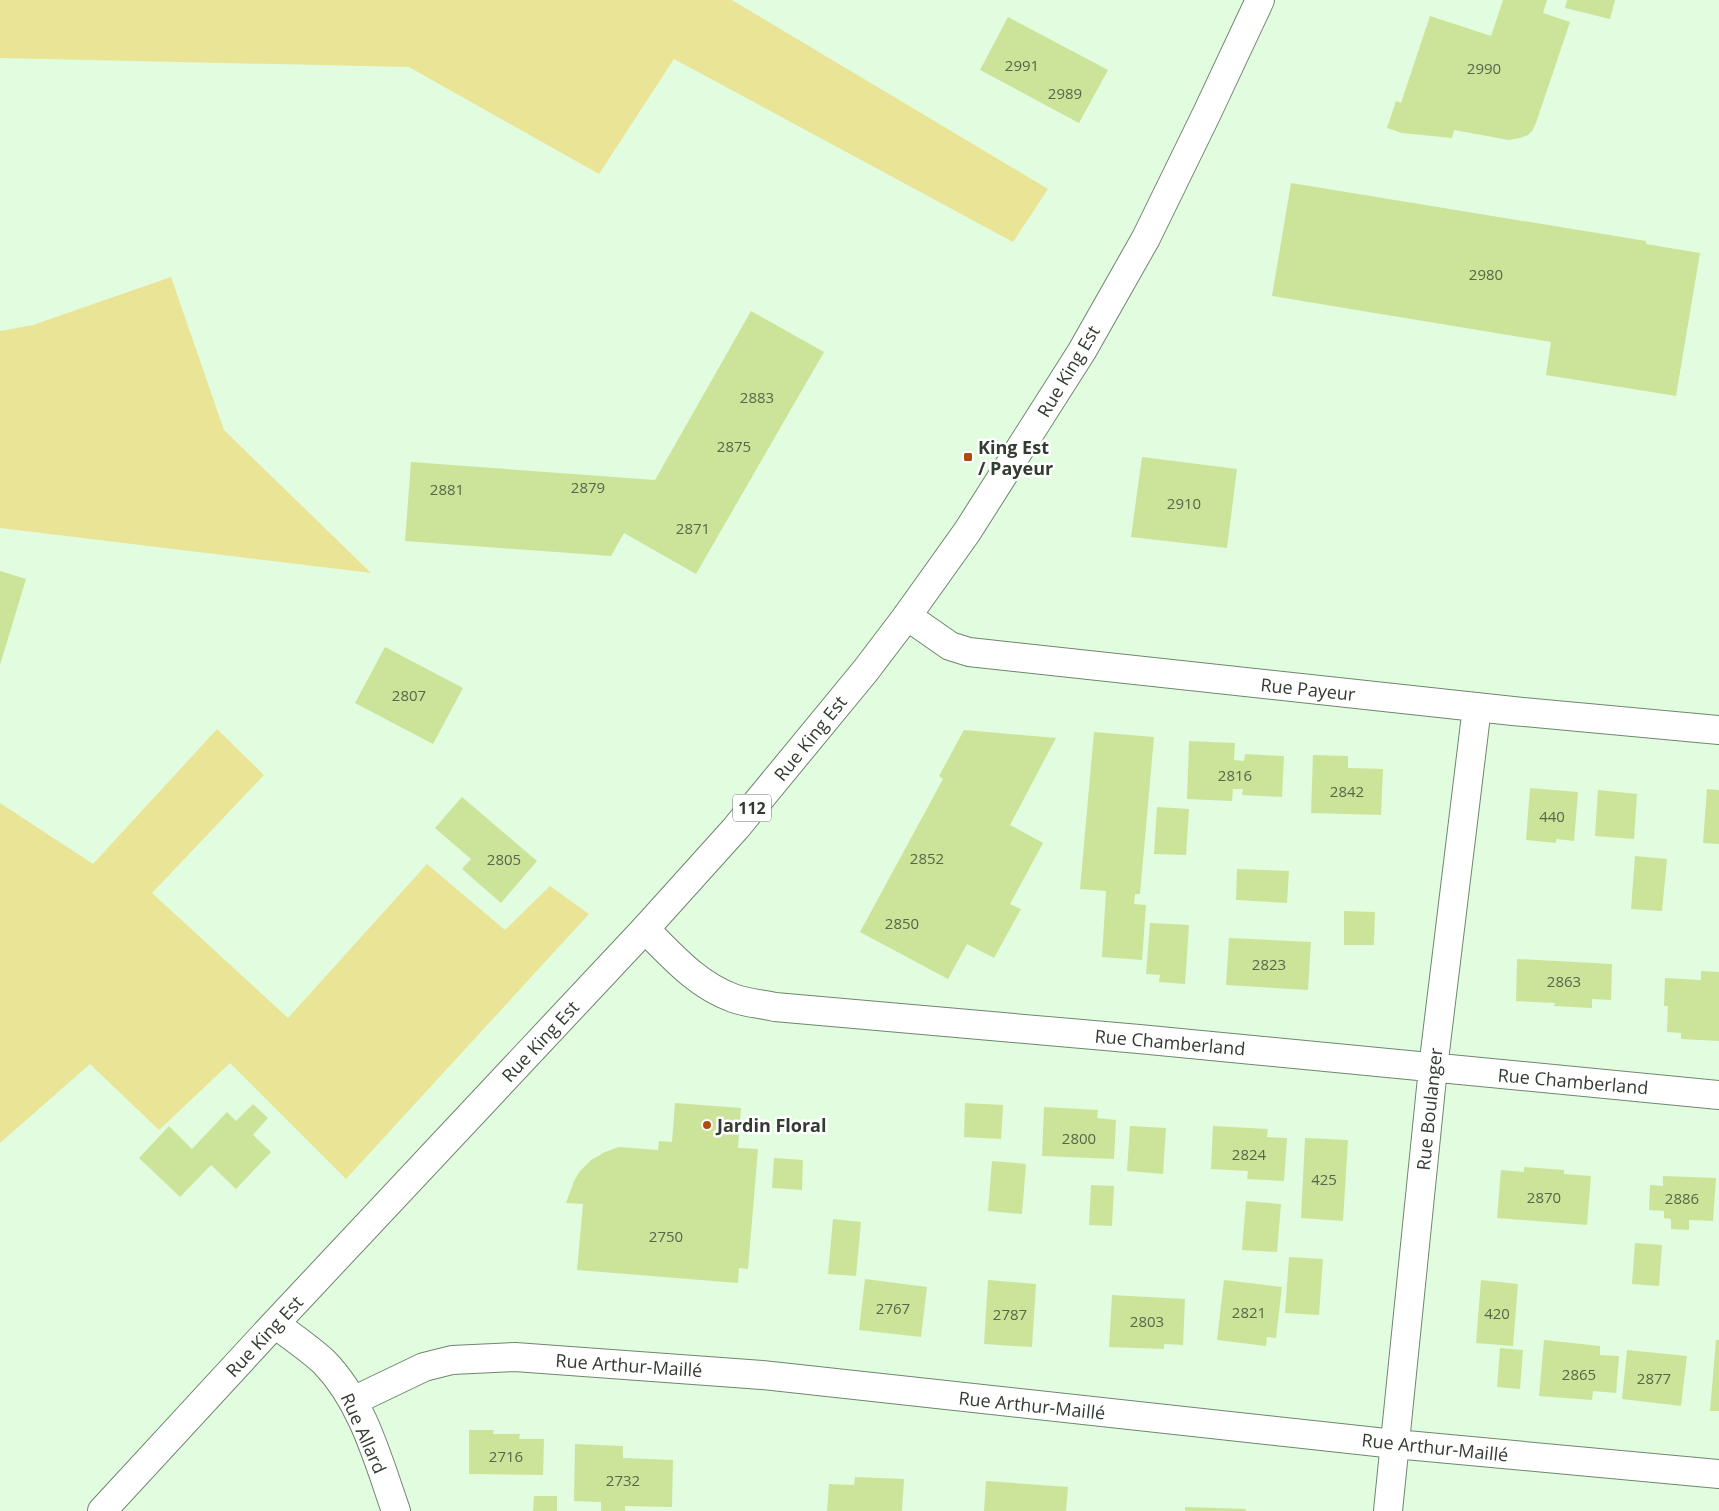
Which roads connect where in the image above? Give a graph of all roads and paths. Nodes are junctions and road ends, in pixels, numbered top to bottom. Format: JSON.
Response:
{"nodes":[{"id":1,"x":1260,"y":0,"type":"edge"},
{"id":2,"x":907,"y":616,"type":"junction"},
{"id":3,"x":1477,"y":707,"type":"junction"},
{"id":4,"x":1719,"y":730,"type":"edge"},
{"id":5,"x":646,"y":929,"type":"junction"},
{"id":6,"x":1433,"y":1068,"type":"junction"},
{"id":7,"x":1719,"y":1095,"type":"edge"},
{"id":8,"x":276,"y":1324,"type":"junction"},
{"id":9,"x":353,"y":1401,"type":"junction"},
{"id":10,"x":1395,"y":1444,"type":"junction"},
{"id":11,"x":1719,"y":1474,"type":"edge"},
{"id":12,"x":102,"y":1511,"type":"edge"},
{"id":13,"x":396,"y":1511,"type":"edge"},
{"id":14,"x":1388,"y":1511,"type":"edge"}],
"edges":[{"from":1,"to":2,"type":"street","name":"Rue King Est","number":"112"},
{"from":2,"to":3,"type":"street","name":"Rue Payeur"},
{"from":2,"to":5,"type":"street","name":"Rue King Est","number":"112"},
{"from":3,"to":4,"type":"street","name":"Rue Payeur"},
{"from":3,"to":6,"type":"street","name":"Rue Boulanger"},
{"from":5,"to":6,"type":"street","name":"Rue Chamberland"},
{"from":5,"to":8,"type":"street","name":"Rue King Est","number":"112"},
{"from":6,"to":7,"type":"street","name":"Rue Chamberland"},
{"from":6,"to":10,"type":"street","name":"Rue Boulanger"},
{"from":8,"to":9,"type":"street","name":"Rue Allard"},
{"from":8,"to":12,"type":"street","name":"Rue King Est","number":"112"},
{"from":9,"to":10,"type":"street","name":"Rue Arthur-Maillé"},
{"from":9,"to":13,"type":"street","name":"Rue Allard"},
{"from":10,"to":11,"type":"street","name":"Rue Arthur-Maillé"},
{"from":10,"to":14,"type":"street","name":"Rue Boulanger"}]}
